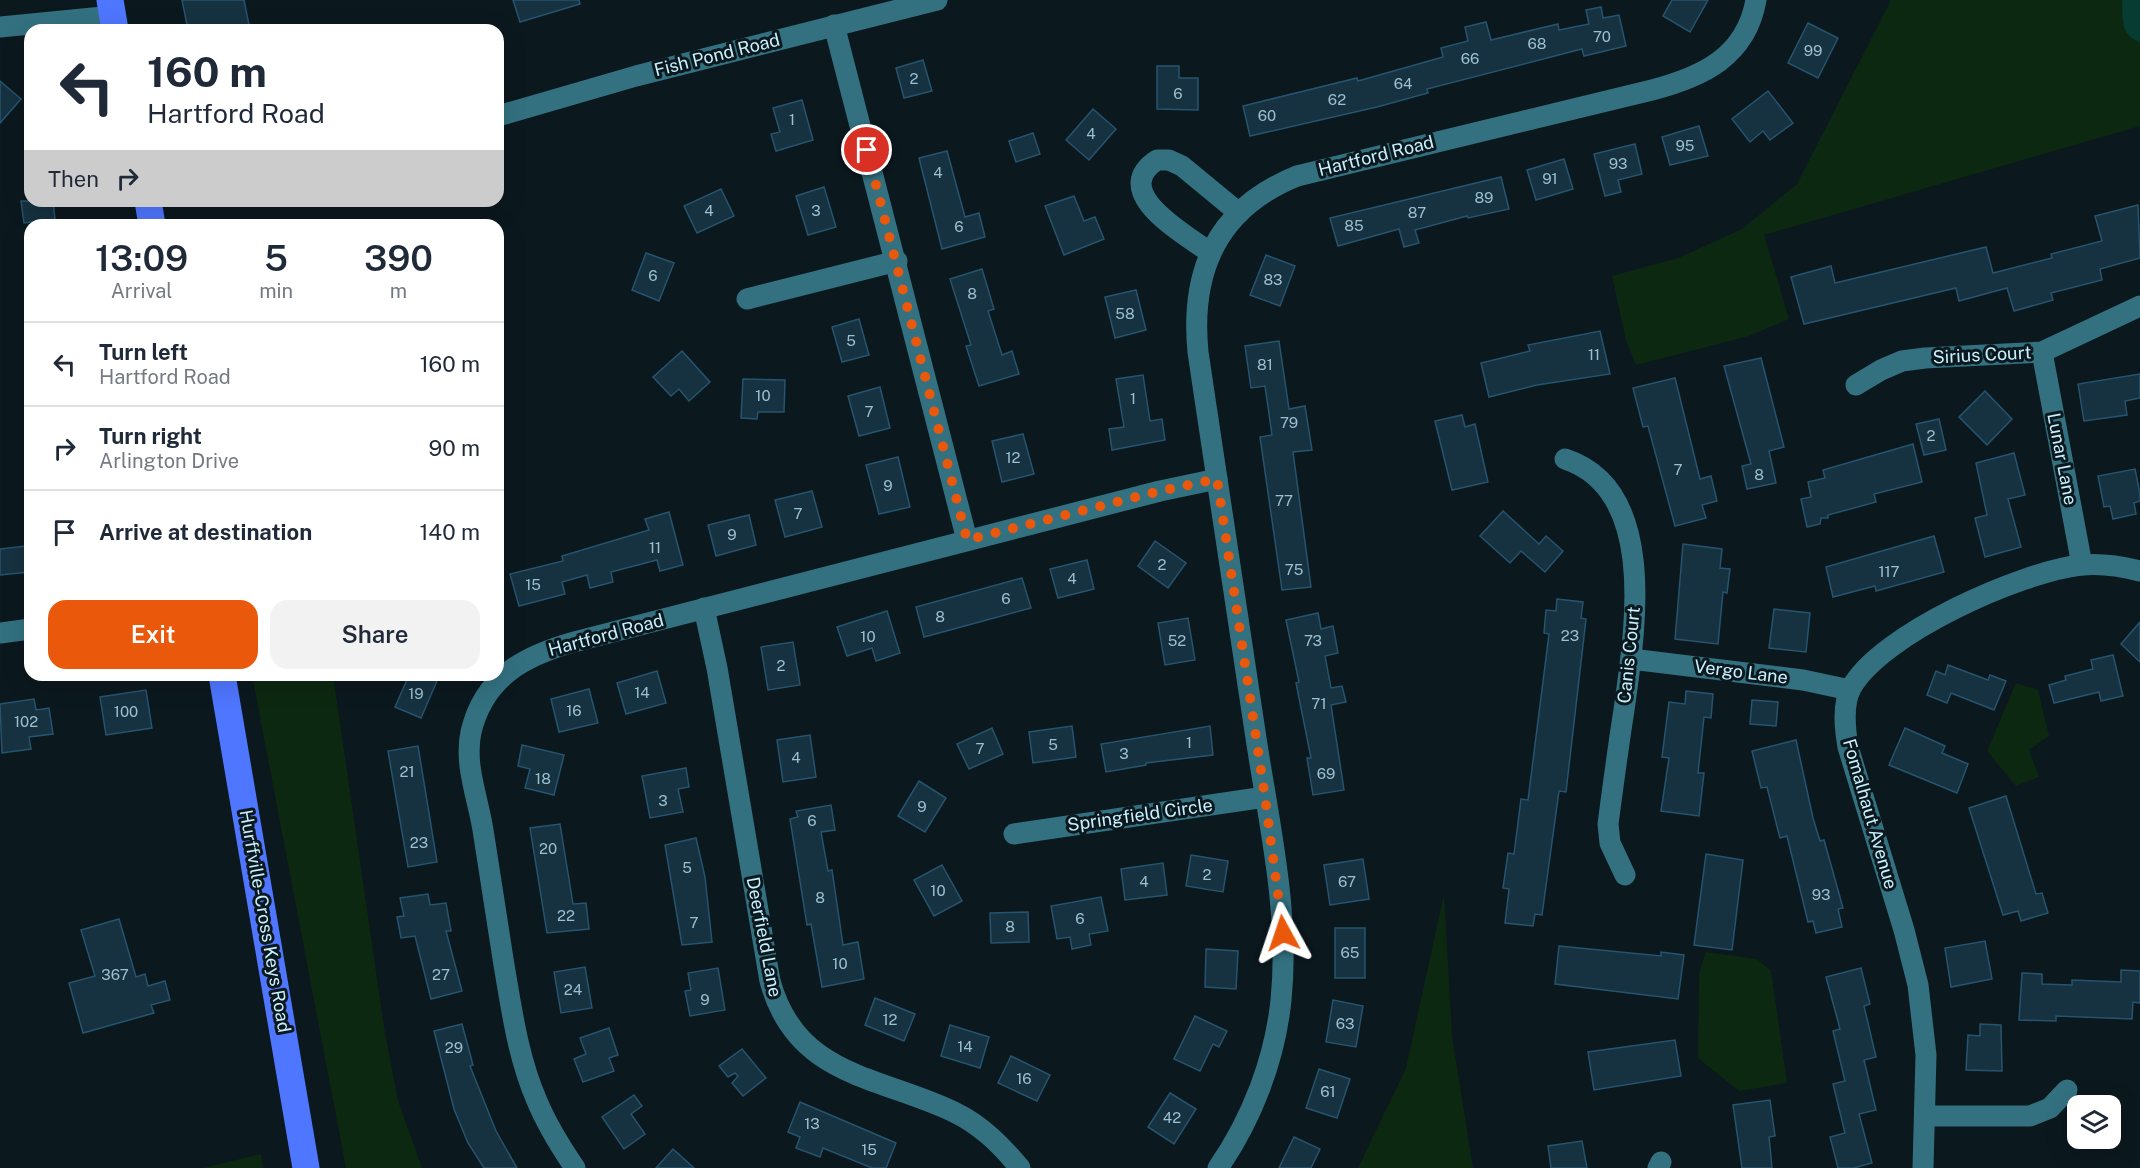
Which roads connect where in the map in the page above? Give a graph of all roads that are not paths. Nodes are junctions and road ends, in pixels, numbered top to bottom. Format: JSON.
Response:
{"nodes":[{"id":1,"x":937,"y":0,"type":"edge"},
{"id":2,"x":1756,"y":0,"type":"edge"},
{"id":3,"x":113,"y":15,"type":"edge"},
{"id":4,"x":54,"y":24,"type":"edge"},
{"id":5,"x":834,"y":25,"type":"junction"},
{"id":6,"x":24,"y":26,"type":"edge"},
{"id":7,"x":0,"y":27,"type":"edge"},
{"id":8,"x":504,"y":114,"type":"edge"},
{"id":9,"x":1239,"y":213,"type":"junction"},
{"id":10,"x":1209,"y":252,"type":"junction"},
{"id":11,"x":897,"y":261,"type":"junction"},
{"id":12,"x":747,"y":299,"type":"dead end"},
{"id":13,"x":2140,"y":306,"type":"edge"},
{"id":14,"x":2042,"y":352,"type":"junction"},
{"id":15,"x":1856,"y":385,"type":"dead end"},
{"id":16,"x":1565,"y":459,"type":"dead end"},
{"id":17,"x":1217,"y":479,"type":"junction"},
{"id":18,"x":967,"y":540,"type":"junction"},
{"id":19,"x":2082,"y":565,"type":"junction"},
{"id":20,"x":2140,"y":571,"type":"edge"},
{"id":21,"x":704,"y":608,"type":"junction"},
{"id":22,"x":24,"y":630,"type":"edge"},
{"id":23,"x":0,"y":633,"type":"edge"},
{"id":24,"x":1631,"y":659,"type":"junction"},
{"id":25,"x":504,"y":675,"type":"edge"},
{"id":26,"x":223,"y":681,"type":"edge"},
{"id":27,"x":498,"y":681,"type":"edge"},
{"id":28,"x":1850,"y":690,"type":"junction"},
{"id":29,"x":1265,"y":797,"type":"junction"},
{"id":30,"x":1014,"y":834,"type":"dead end"},
{"id":31,"x":1625,"y":874,"type":"dead end"},
{"id":32,"x":2067,"y":1090,"type":"dead end"},
{"id":33,"x":1926,"y":1116,"type":"junction"},
{"id":34,"x":306,"y":1168,"type":"edge"},
{"id":35,"x":575,"y":1168,"type":"edge"},
{"id":36,"x":1020,"y":1168,"type":"edge"},
{"id":37,"x":1218,"y":1168,"type":"edge"},
{"id":38,"x":1923,"y":1168,"type":"edge"}],
"edges":[{"from":1,"to":5,"type":"street","name":"Fish Pond Road"},
{"from":2,"to":9,"type":"street","name":"Hartford Road"},
{"from":3,"to":4,"type":"street"},
{"from":5,"to":8,"type":"street","name":"Fish Pond Road"},
{"from":5,"to":11,"type":"street"},
{"from":6,"to":7,"type":"street"},
{"from":9,"to":10,"type":"street","name":"Hartford Road"},
{"from":9,"to":10,"type":"street"},
{"from":10,"to":17,"type":"street","name":"Hartford Road"},
{"from":11,"to":12,"type":"street"},
{"from":11,"to":18,"type":"street"},
{"from":13,"to":14,"type":"street","name":"Sirius Court"},
{"from":14,"to":15,"type":"street","name":"Sirius Court"},
{"from":14,"to":19,"type":"street","name":"Lunar Lane"},
{"from":16,"to":24,"type":"street","name":"Canis Court"},
{"from":17,"to":18,"type":"street","name":"Hartford Road"},
{"from":17,"to":29,"type":"street","name":"Hartford Road"},
{"from":18,"to":21,"type":"street","name":"Hartford Road"},
{"from":19,"to":20,"type":"street"},
{"from":19,"to":28,"type":"street"},
{"from":21,"to":25,"type":"street","name":"Hartford Road"},
{"from":21,"to":36,"type":"street","name":"Deerfield Lane"},
{"from":22,"to":23,"type":"street"},
{"from":24,"to":28,"type":"street","name":"Vergo Lane"},
{"from":24,"to":31,"type":"street","name":"Canis Court"},
{"from":26,"to":34,"type":"main road","name":"Hurffville-Cross Keys Road"},
{"from":27,"to":35,"type":"street","name":"Hartford Road"},
{"from":28,"to":33,"type":"street","name":"Fomalhaut Avenue"},
{"from":29,"to":30,"type":"street","name":"Springfield Circle"},
{"from":29,"to":37,"type":"street","name":"Hartford Road"},
{"from":32,"to":33,"type":"street"},
{"from":33,"to":38,"type":"street","name":"Fomalhaut Avenue"}]}
